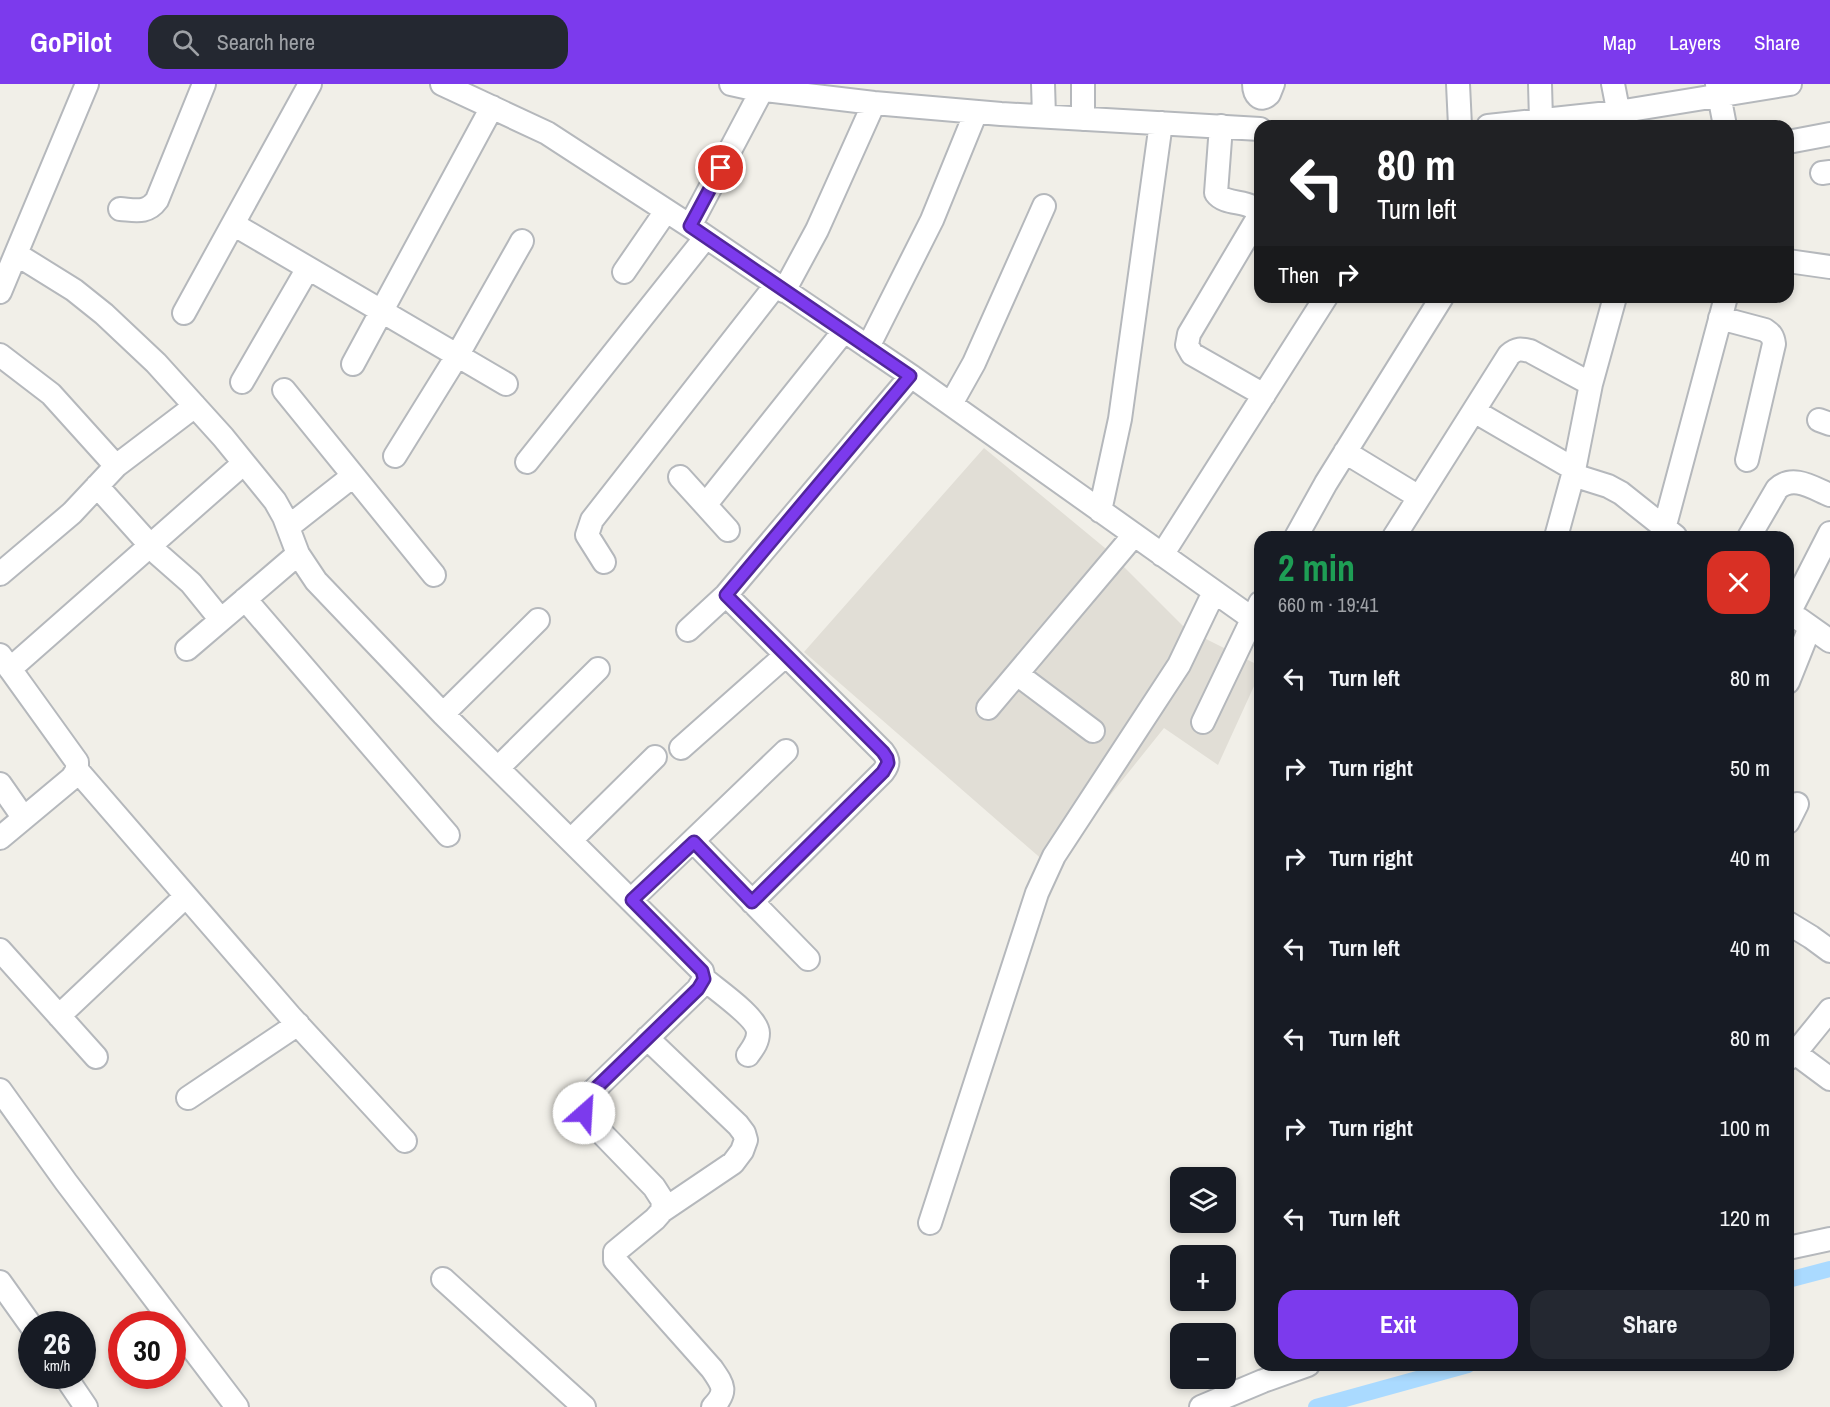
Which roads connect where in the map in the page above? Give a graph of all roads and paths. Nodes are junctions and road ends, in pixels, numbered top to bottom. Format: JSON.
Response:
{"nodes":[{"id":1,"x":204,"y":84,"type":"edge"},
{"id":2,"x":310,"y":84,"type":"edge"},
{"id":3,"x":442,"y":84,"type":"edge"},
{"id":4,"x":731,"y":84,"type":"edge"},
{"id":5,"x":1043,"y":84,"type":"edge"},
{"id":6,"x":1083,"y":84,"type":"edge"},
{"id":7,"x":1254,"y":84,"type":"edge"},
{"id":8,"x":1272,"y":84,"type":"edge"},
{"id":9,"x":1458,"y":84,"type":"edge"},
{"id":10,"x":1540,"y":84,"type":"edge"},
{"id":11,"x":1613,"y":84,"type":"edge"},
{"id":12,"x":85,"y":85,"type":"edge"},
{"id":13,"x":1777,"y":85,"type":"edge"},
{"id":14,"x":762,"y":90,"type":"junction"},
{"id":15,"x":1718,"y":90,"type":"edge"},
{"id":16,"x":1665,"y":94,"type":"edge"},
{"id":17,"x":873,"y":103,"type":"junction"},
{"id":18,"x":492,"y":107,"type":"junction"},
{"id":19,"x":976,"y":112,"type":"junction"},
{"id":20,"x":1044,"y":116,"type":"junction"},
{"id":21,"x":1083,"y":119,"type":"junction"},
{"id":22,"x":1620,"y":119,"type":"edge"},
{"id":23,"x":1460,"y":120,"type":"edge"},
{"id":24,"x":1541,"y":120,"type":"joint"},
{"id":25,"x":1724,"y":120,"type":"edge"},
{"id":26,"x":1161,"y":123,"type":"junction"},
{"id":27,"x":1221,"y":126,"type":"junction"},
{"id":28,"x":1254,"y":129,"type":"edge"},
{"id":29,"x":1830,"y":134,"type":"edge"},
{"id":30,"x":1794,"y":141,"type":"edge"},
{"id":31,"x":1044,"y":206,"type":"dead end"},
{"id":32,"x":1254,"y":207,"type":"edge"},
{"id":33,"x":120,"y":209,"type":"dead end"},
{"id":34,"x":666,"y":211,"type":"junction"},
{"id":35,"x":233,"y":224,"type":"junction"},
{"id":36,"x":1254,"y":224,"type":"edge"},
{"id":37,"x":698,"y":232,"type":"junction"},
{"id":38,"x":522,"y":241,"type":"dead end"},
{"id":39,"x":16,"y":254,"type":"junction"},
{"id":40,"x":1794,"y":262,"type":"edge"},
{"id":41,"x":1830,"y":267,"type":"edge"},
{"id":42,"x":308,"y":268,"type":"junction"},
{"id":43,"x":624,"y":272,"type":"dead end"},
{"id":44,"x":780,"y":288,"type":"junction"},
{"id":45,"x":0,"y":292,"type":"edge"},
{"id":46,"x":1322,"y":303,"type":"edge"},
{"id":47,"x":1438,"y":303,"type":"edge"},
{"id":48,"x":1613,"y":303,"type":"edge"},
{"id":49,"x":1723,"y":308,"type":"edge"},
{"id":50,"x":382,"y":311,"type":"junction"},
{"id":51,"x":184,"y":313,"type":"dead end"},
{"id":52,"x":844,"y":331,"type":"junction"},
{"id":53,"x":868,"y":346,"type":"junction"},
{"id":54,"x":0,"y":355,"type":"edge"},
{"id":55,"x":457,"y":356,"type":"junction"},
{"id":56,"x":353,"y":364,"type":"dead end"},
{"id":57,"x":910,"y":376,"type":"junction"},
{"id":58,"x":242,"y":382,"type":"dead end"},
{"id":59,"x":506,"y":384,"type":"dead end"},
{"id":60,"x":1590,"y":384,"type":"junction"},
{"id":61,"x":284,"y":390,"type":"dead end"},
{"id":62,"x":1264,"y":395,"type":"junction"},
{"id":63,"x":951,"y":404,"type":"junction"},
{"id":64,"x":195,"y":406,"type":"junction"},
{"id":65,"x":1474,"y":411,"type":"junction"},
{"id":66,"x":1346,"y":452,"type":"junction"},
{"id":67,"x":395,"y":456,"type":"dead end"},
{"id":68,"x":1747,"y":460,"type":"dead end"},
{"id":69,"x":527,"y":462,"type":"dead end"},
{"id":70,"x":244,"y":463,"type":"junction"},
{"id":71,"x":116,"y":466,"type":"junction"},
{"id":72,"x":1573,"y":472,"type":"junction"},
{"id":73,"x":353,"y":476,"type":"junction"},
{"id":74,"x":680,"y":477,"type":"dead end"},
{"id":75,"x":97,"y":486,"type":"junction"},
{"id":76,"x":1830,"y":495,"type":"edge"},
{"id":77,"x":1419,"y":497,"type":"junction"},
{"id":78,"x":706,"y":504,"type":"junction"},
{"id":79,"x":1100,"y":511,"type":"junction"},
{"id":80,"x":288,"y":527,"type":"junction"},
{"id":81,"x":728,"y":530,"type":"dead end"},
{"id":82,"x":1300,"y":531,"type":"edge"},
{"id":83,"x":1398,"y":531,"type":"edge"},
{"id":84,"x":1558,"y":531,"type":"edge"},
{"id":85,"x":1668,"y":531,"type":"edge"},
{"id":86,"x":1670,"y":531,"type":"edge"},
{"id":87,"x":1752,"y":531,"type":"edge"},
{"id":88,"x":1830,"y":533,"type":"edge"},
{"id":89,"x":1134,"y":535,"type":"junction"},
{"id":90,"x":151,"y":546,"type":"junction"},
{"id":91,"x":298,"y":554,"type":"junction"},
{"id":92,"x":1162,"y":555,"type":"junction"},
{"id":93,"x":604,"y":562,"type":"dead end"},
{"id":94,"x":0,"y":574,"type":"edge"},
{"id":95,"x":434,"y":575,"type":"dead end"},
{"id":96,"x":1214,"y":592,"type":"junction"},
{"id":97,"x":726,"y":595,"type":"junction"},
{"id":98,"x":245,"y":599,"type":"junction"},
{"id":99,"x":1794,"y":602,"type":"edge"},
{"id":100,"x":1254,"y":613,"type":"edge"},
{"id":101,"x":1794,"y":616,"type":"edge"},
{"id":102,"x":221,"y":620,"type":"junction"},
{"id":103,"x":538,"y":620,"type":"dead end"},
{"id":104,"x":1254,"y":621,"type":"edge"},
{"id":105,"x":1810,"y":627,"type":"junction"},
{"id":106,"x":688,"y":630,"type":"dead end"},
{"id":107,"x":1830,"y":641,"type":"edge"},
{"id":108,"x":187,"y":649,"type":"dead end"},
{"id":109,"x":786,"y":655,"type":"junction"},
{"id":110,"x":5,"y":662,"type":"edge"},
{"id":111,"x":1794,"y":667,"type":"edge"},
{"id":112,"x":598,"y":669,"type":"dead end"},
{"id":113,"x":1017,"y":674,"type":"junction"},
{"id":114,"x":988,"y":708,"type":"dead end"},
{"id":115,"x":443,"y":714,"type":"junction"},
{"id":116,"x":1203,"y":722,"type":"dead end"},
{"id":117,"x":1093,"y":731,"type":"dead end"},
{"id":118,"x":681,"y":748,"type":"dead end"},
{"id":119,"x":786,"y":751,"type":"dead end"},
{"id":120,"x":655,"y":757,"type":"dead end"},
{"id":121,"x":498,"y":768,"type":"junction"},
{"id":122,"x":77,"y":770,"type":"junction"},
{"id":123,"x":0,"y":784,"type":"edge"},
{"id":124,"x":23,"y":817,"type":"junction"},
{"id":125,"x":448,"y":835,"type":"dead end"},
{"id":126,"x":0,"y":838,"type":"edge"},
{"id":127,"x":571,"y":840,"type":"junction"},
{"id":128,"x":694,"y":842,"type":"junction"},
{"id":129,"x":186,"y":896,"type":"junction"},
{"id":130,"x":632,"y":900,"type":"junction"},
{"id":131,"x":752,"y":902,"type":"junction"},
{"id":132,"x":1794,"y":927,"type":"edge"},
{"id":133,"x":0,"y":950,"type":"edge"},
{"id":134,"x":1830,"y":951,"type":"edge"},
{"id":135,"x":808,"y":959,"type":"dead end"},
{"id":136,"x":704,"y":979,"type":"junction"},
{"id":137,"x":1830,"y":1010,"type":"edge"},
{"id":138,"x":59,"y":1016,"type":"junction"},
{"id":139,"x":298,"y":1024,"type":"junction"},
{"id":140,"x":647,"y":1038,"type":"junction"},
{"id":141,"x":1794,"y":1054,"type":"edge"},
{"id":142,"x":748,"y":1055,"type":"dead end"},
{"id":143,"x":96,"y":1057,"type":"dead end"},
{"id":144,"x":1794,"y":1057,"type":"edge"},
{"id":145,"x":1830,"y":1080,"type":"edge"},
{"id":146,"x":0,"y":1090,"type":"edge"},
{"id":147,"x":188,"y":1098,"type":"dead end"},
{"id":148,"x":405,"y":1142,"type":"dead end"},
{"id":149,"x":662,"y":1211,"type":"junction"},
{"id":150,"x":930,"y":1223,"type":"dead end"},
{"id":151,"x":1830,"y":1239,"type":"edge"},
{"id":152,"x":1794,"y":1247,"type":"edge"},
{"id":153,"x":443,"y":1279,"type":"dead end"},
{"id":154,"x":0,"y":1282,"type":"edge"},
{"id":155,"x":20,"y":1311,"type":"edge"},
{"id":156,"x":1291,"y":1371,"type":"edge"},
{"id":157,"x":73,"y":1389,"type":"edge"},
{"id":158,"x":86,"y":1407,"type":"edge"},
{"id":159,"x":237,"y":1407,"type":"edge"},
{"id":160,"x":584,"y":1407,"type":"edge"},
{"id":161,"x":713,"y":1407,"type":"edge"},
{"id":162,"x":1201,"y":1407,"type":"edge"}],
"edges":[{"from":1,"to":33,"type":"street"},
{"from":2,"to":35,"type":"street"},
{"from":3,"to":18,"type":"street"},
{"from":4,"to":14,"type":"street"},
{"from":5,"to":20,"type":"street"},
{"from":6,"to":21,"type":"street"},
{"from":7,"to":8,"type":"street"},
{"from":9,"to":23,"type":"street"},
{"from":10,"to":24,"type":"street"},
{"from":11,"to":22,"type":"street"},
{"from":12,"to":39,"type":"street"},
{"from":13,"to":15,"type":"street"},
{"from":14,"to":17,"type":"street"},
{"from":14,"to":37,"type":"street"},
{"from":15,"to":16,"type":"street"},
{"from":15,"to":25,"type":"street"},
{"from":16,"to":22,"type":"street"},
{"from":17,"to":19,"type":"street"},
{"from":17,"to":44,"type":"street"},
{"from":18,"to":34,"type":"street"},
{"from":18,"to":50,"type":"street"},
{"from":19,"to":20,"type":"street"},
{"from":19,"to":53,"type":"street"},
{"from":20,"to":21,"type":"street"},
{"from":21,"to":26,"type":"street"},
{"from":22,"to":24,"type":"street"},
{"from":26,"to":27,"type":"street"},
{"from":26,"to":79,"type":"street"},
{"from":27,"to":28,"type":"street"},
{"from":27,"to":32,"type":"street"},
{"from":29,"to":30,"type":"street"},
{"from":31,"to":63,"type":"street"},
{"from":34,"to":37,"type":"street"},
{"from":34,"to":43,"type":"street"},
{"from":35,"to":42,"type":"street"},
{"from":35,"to":51,"type":"street"},
{"from":36,"to":62,"type":"street"},
{"from":37,"to":44,"type":"street"},
{"from":37,"to":69,"type":"street"},
{"from":38,"to":55,"type":"street"},
{"from":39,"to":45,"type":"street"},
{"from":39,"to":64,"type":"street"},
{"from":40,"to":41,"type":"street"},
{"from":42,"to":50,"type":"street"},
{"from":42,"to":58,"type":"street"},
{"from":44,"to":52,"type":"street"},
{"from":44,"to":93,"type":"street"},
{"from":46,"to":62,"type":"street"},
{"from":47,"to":66,"type":"street"},
{"from":48,"to":60,"type":"street"},
{"from":49,"to":68,"type":"street"},
{"from":49,"to":86,"type":"street"},
{"from":50,"to":55,"type":"street"},
{"from":50,"to":56,"type":"street"},
{"from":52,"to":53,"type":"street"},
{"from":52,"to":78,"type":"street"},
{"from":53,"to":57,"type":"street"},
{"from":54,"to":71,"type":"street"},
{"from":55,"to":59,"type":"street"},
{"from":55,"to":67,"type":"street"},
{"from":57,"to":63,"type":"street"},
{"from":57,"to":97,"type":"street"},
{"from":60,"to":65,"type":"street"},
{"from":60,"to":72,"type":"street"},
{"from":61,"to":73,"type":"street"},
{"from":62,"to":92,"type":"street"},
{"from":63,"to":79,"type":"street"},
{"from":64,"to":70,"type":"street"},
{"from":64,"to":71,"type":"street"},
{"from":65,"to":72,"type":"street"},
{"from":65,"to":77,"type":"street"},
{"from":66,"to":77,"type":"street"},
{"from":66,"to":82,"type":"street"},
{"from":70,"to":80,"type":"street"},
{"from":70,"to":90,"type":"street"},
{"from":71,"to":75,"type":"street"},
{"from":72,"to":84,"type":"street"},
{"from":72,"to":85,"type":"street"},
{"from":73,"to":80,"type":"street"},
{"from":73,"to":95,"type":"street"},
{"from":74,"to":78,"type":"street"},
{"from":75,"to":90,"type":"street"},
{"from":75,"to":94,"type":"street"},
{"from":76,"to":87,"type":"street"},
{"from":77,"to":83,"type":"street"},
{"from":78,"to":81,"type":"street"},
{"from":79,"to":89,"type":"street"},
{"from":80,"to":91,"type":"street"},
{"from":88,"to":99,"type":"street"},
{"from":89,"to":92,"type":"street"},
{"from":89,"to":113,"type":"street"},
{"from":90,"to":102,"type":"street"},
{"from":90,"to":110,"type":"street"},
{"from":91,"to":98,"type":"street"},
{"from":91,"to":115,"type":"street"},
{"from":92,"to":96,"type":"street"},
{"from":96,"to":100,"type":"street"},
{"from":96,"to":150,"type":"street"},
{"from":97,"to":106,"type":"street"},
{"from":97,"to":109,"type":"street"},
{"from":98,"to":102,"type":"street"},
{"from":98,"to":125,"type":"street"},
{"from":101,"to":105,"type":"street"},
{"from":102,"to":108,"type":"street"},
{"from":103,"to":115,"type":"street"},
{"from":104,"to":116,"type":"street"},
{"from":105,"to":107,"type":"street"},
{"from":105,"to":111,"type":"street"},
{"from":109,"to":118,"type":"street"},
{"from":109,"to":131,"type":"street"},
{"from":110,"to":122,"type":"street"},
{"from":112,"to":121,"type":"street"},
{"from":113,"to":114,"type":"street"},
{"from":113,"to":117,"type":"street"},
{"from":115,"to":121,"type":"street"},
{"from":119,"to":128,"type":"street"},
{"from":120,"to":127,"type":"street"},
{"from":121,"to":127,"type":"street"},
{"from":122,"to":124,"type":"street"},
{"from":122,"to":129,"type":"street"},
{"from":123,"to":124,"type":"street"},
{"from":124,"to":126,"type":"street"},
{"from":127,"to":130,"type":"street"},
{"from":128,"to":130,"type":"street"},
{"from":128,"to":131,"type":"street"},
{"from":129,"to":138,"type":"street"},
{"from":129,"to":139,"type":"street"},
{"from":130,"to":136,"type":"street"},
{"from":131,"to":135,"type":"street"},
{"from":132,"to":134,"type":"street"},
{"from":133,"to":138,"type":"street"},
{"from":136,"to":140,"type":"street"},
{"from":136,"to":142,"type":"street"},
{"from":137,"to":141,"type":"street"},
{"from":138,"to":143,"type":"street"},
{"from":139,"to":147,"type":"street"},
{"from":139,"to":148,"type":"street"},
{"from":140,"to":149,"type":"street"},
{"from":140,"to":149,"type":"street"},
{"from":144,"to":145,"type":"street"},
{"from":146,"to":159,"type":"street"},
{"from":149,"to":161,"type":"street"},
{"from":151,"to":152,"type":"street"},
{"from":153,"to":160,"type":"street"},
{"from":154,"to":155,"type":"street"},
{"from":156,"to":162,"type":"street"},
{"from":157,"to":158,"type":"street"}]}
